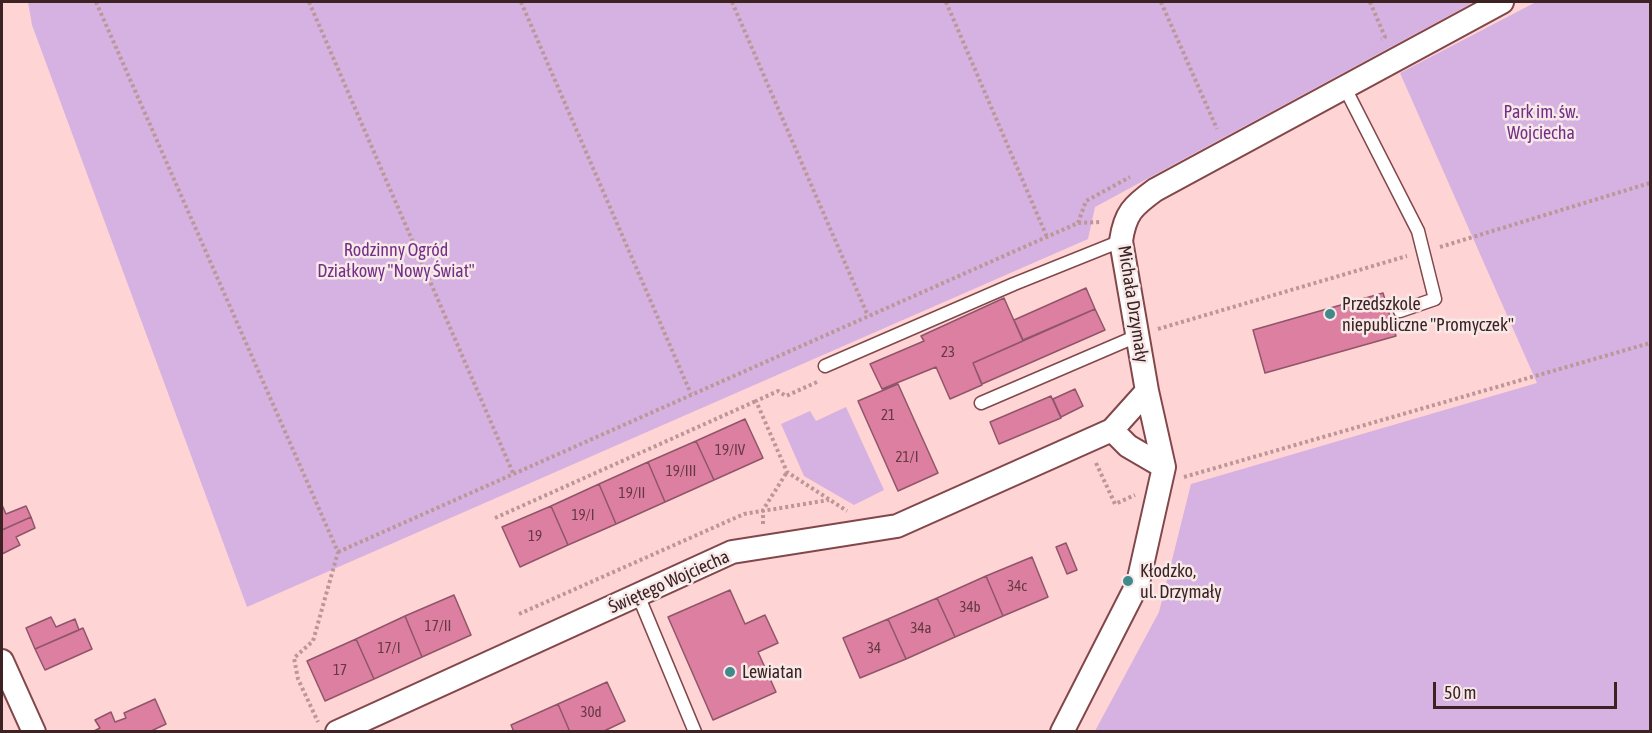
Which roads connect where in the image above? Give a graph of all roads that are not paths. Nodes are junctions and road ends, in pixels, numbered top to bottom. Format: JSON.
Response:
{"nodes":[{"id":1,"x":1502,"y":2,"type":"edge"},
{"id":2,"x":1345,"y":88,"type":"junction"},
{"id":3,"x":1123,"y":231,"type":"junction"},
{"id":4,"x":1400,"y":311,"type":"dead end"},
{"id":5,"x":1137,"y":336,"type":"junction"},
{"id":6,"x":825,"y":366,"type":"road end"},
{"id":7,"x":1147,"y":391,"type":"junction"},
{"id":8,"x":981,"y":403,"type":"dead end"},
{"id":9,"x":1112,"y":430,"type":"junction"},
{"id":10,"x":1162,"y":475,"type":"junction"},
{"id":11,"x":638,"y":595,"type":"junction"},
{"id":12,"x":2,"y":661,"type":"edge"},
{"id":13,"x":34,"y":732,"type":"edge"},
{"id":14,"x":337,"y":732,"type":"edge"},
{"id":15,"x":695,"y":732,"type":"edge"},
{"id":16,"x":1062,"y":732,"type":"edge"}],
"edges":[{"from":1,"to":2,"type":"street","name":"Michała Drzymały"},
{"from":2,"to":3,"type":"street","name":"Michała Drzymały"},
{"from":2,"to":4,"type":"lane"},
{"from":3,"to":5,"type":"street","name":"Michała Drzymały"},
{"from":3,"to":6,"type":"lane"},
{"from":5,"to":7,"type":"street","name":"Michała Drzymały"},
{"from":5,"to":8,"type":"lane"},
{"from":7,"to":9,"type":"street","name":"Świętego Wojciecha"},
{"from":7,"to":10,"type":"street","name":"Michała Drzymały"},
{"from":9,"to":10,"type":"street"},
{"from":9,"to":11,"type":"street","name":"Świętego Wojciecha"},
{"from":10,"to":16,"type":"street","name":"Michała Drzymały"},
{"from":11,"to":14,"type":"street","name":"Świętego Wojciecha"},
{"from":11,"to":15,"type":"lane"},
{"from":12,"to":13,"type":"street"}]}
